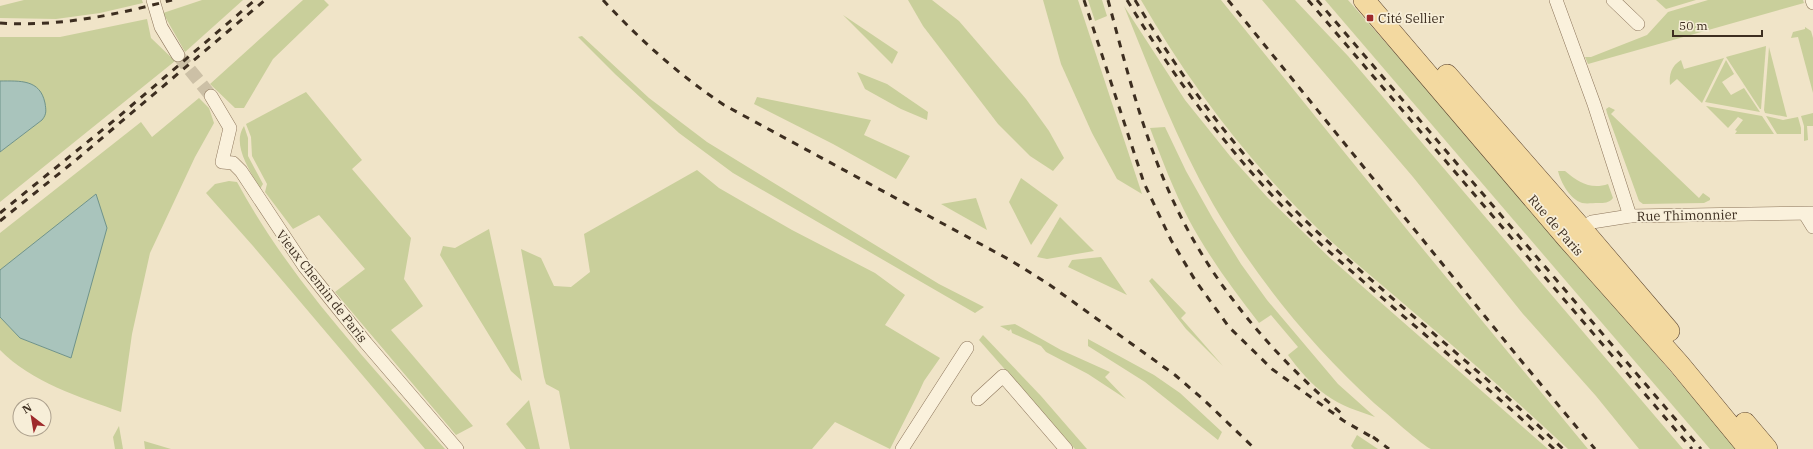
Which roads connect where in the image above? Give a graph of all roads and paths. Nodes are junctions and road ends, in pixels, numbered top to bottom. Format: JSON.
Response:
{"nodes":[{"id":1,"x":153,"y":0,"type":"edge"},
{"id":2,"x":1364,"y":0,"type":"edge"},
{"id":3,"x":1383,"y":0,"type":"edge"},
{"id":4,"x":1556,"y":0,"type":"edge"},
{"id":5,"x":1613,"y":0,"type":"edge"},
{"id":6,"x":1812,"y":0,"type":"edge"},
{"id":7,"x":1813,"y":3,"type":"edge"},
{"id":8,"x":1638,"y":24,"type":"dead end"},
{"id":9,"x":178,"y":55,"type":"tunnel mouth"},
{"id":10,"x":211,"y":96,"type":"tunnel mouth"},
{"id":11,"x":1809,"y":214,"type":"edge"},
{"id":12,"x":1630,"y":216,"type":"junction"},
{"id":13,"x":1813,"y":227,"type":"edge"},
{"id":14,"x":1574,"y":233,"type":"junction"},
{"id":15,"x":967,"y":348,"type":"dead end"},
{"id":16,"x":978,"y":399,"type":"dead end"},
{"id":17,"x":457,"y":449,"type":"edge"},
{"id":18,"x":902,"y":449,"type":"edge"},
{"id":19,"x":1066,"y":449,"type":"edge"},
{"id":20,"x":1749,"y":449,"type":"edge"},
{"id":21,"x":1767,"y":449,"type":"edge"}],
"edges":[{"from":1,"to":9,"type":"street"},
{"from":2,"to":14,"type":"main road","name":"Rue de Paris"},
{"from":3,"to":14,"type":"main road","name":"Rue de Paris"},
{"from":4,"to":12,"type":"street"},
{"from":5,"to":8,"type":"street"},
{"from":6,"to":7,"type":"street"},
{"from":10,"to":17,"type":"street","name":"Vieux Chemin de Paris"},
{"from":11,"to":12,"type":"street","name":"Rue Thimonnier"},
{"from":11,"to":13,"type":"street"},
{"from":12,"to":14,"type":"street","name":"Rue Thimonnier"},
{"from":14,"to":20,"type":"main road","name":"Rue de Paris"},
{"from":14,"to":21,"type":"main road","name":"Rue de Paris"},
{"from":15,"to":18,"type":"street"},
{"from":16,"to":19,"type":"street"}]}
